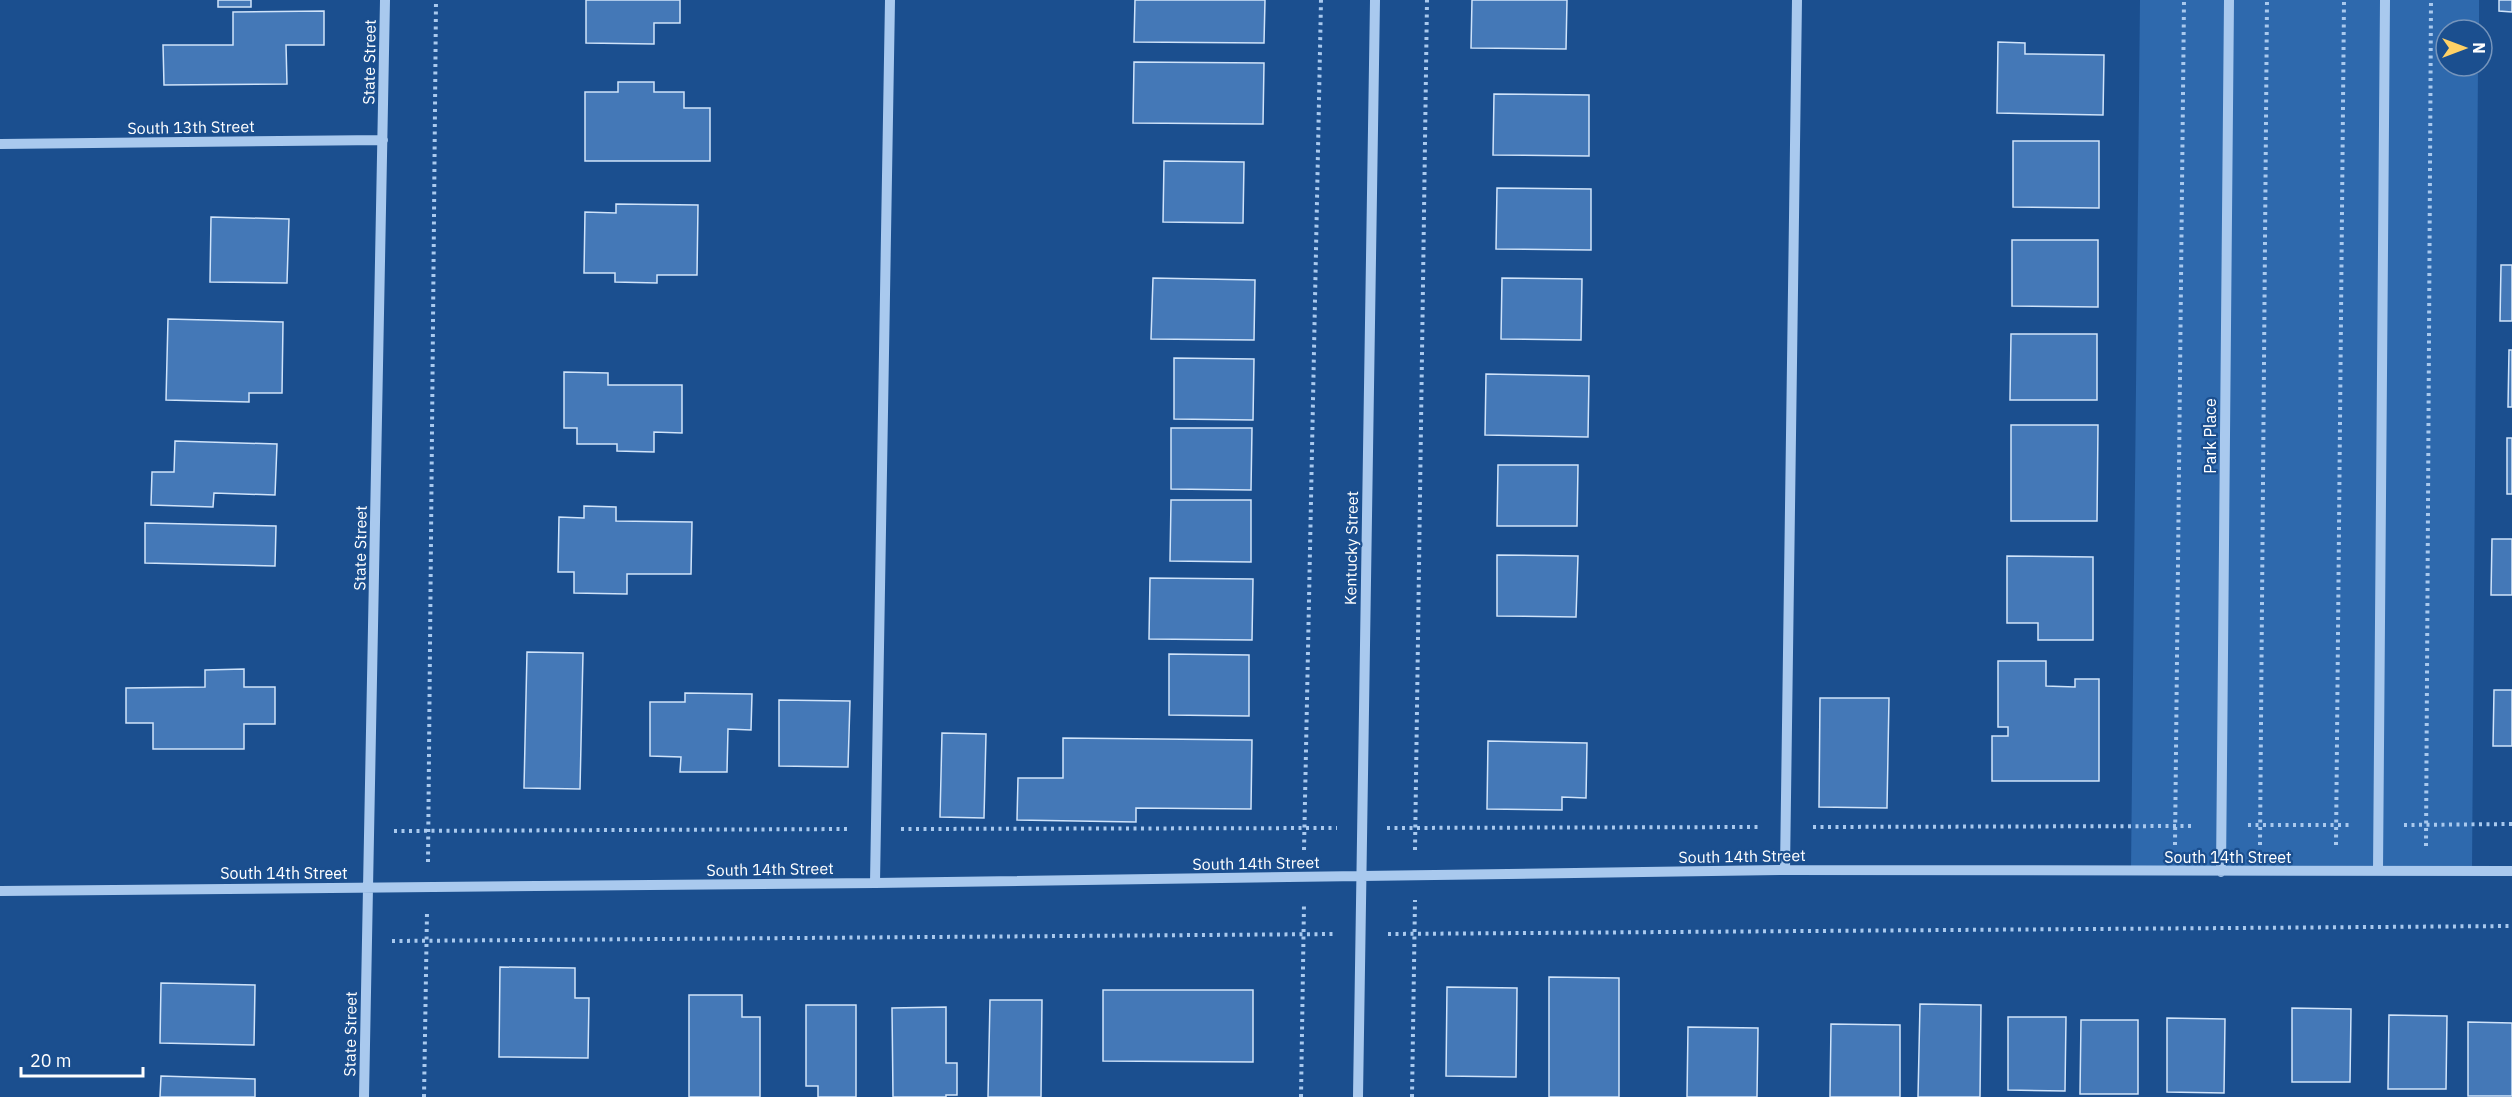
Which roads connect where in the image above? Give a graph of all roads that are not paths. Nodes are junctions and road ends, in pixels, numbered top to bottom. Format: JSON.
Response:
{"nodes":[{"id":1,"x":385,"y":0,"type":"edge"},
{"id":2,"x":890,"y":0,"type":"edge"},
{"id":3,"x":1375,"y":0,"type":"edge"},
{"id":4,"x":1797,"y":0,"type":"edge"},
{"id":5,"x":2229,"y":0,"type":"edge"},
{"id":6,"x":2385,"y":0,"type":"edge"},
{"id":7,"x":382,"y":140,"type":"junction"},
{"id":8,"x":0,"y":144,"type":"edge"},
{"id":9,"x":1785,"y":870,"type":"junction"},
{"id":10,"x":2378,"y":871,"type":"junction"},
{"id":11,"x":2512,"y":871,"type":"edge"},
{"id":12,"x":2221,"y":872,"type":"junction"},
{"id":13,"x":1361,"y":877,"type":"junction"},
{"id":14,"x":875,"y":883,"type":"junction"},
{"id":15,"x":368,"y":888,"type":"junction"},
{"id":16,"x":0,"y":891,"type":"edge"},
{"id":17,"x":364,"y":1097,"type":"edge"},
{"id":18,"x":1358,"y":1097,"type":"edge"}],
"edges":[{"from":1,"to":7,"type":"street","name":"State Street"},
{"from":2,"to":14,"type":"street"},
{"from":3,"to":13,"type":"street","name":"Kentucky Street"},
{"from":4,"to":9,"type":"street"},
{"from":5,"to":12,"type":"street","name":"Park Place"},
{"from":6,"to":10,"type":"street"},
{"from":7,"to":8,"type":"street","name":"South 13th Street"},
{"from":7,"to":15,"type":"street","name":"State Street"},
{"from":9,"to":12,"type":"street","name":"South 14th Street"},
{"from":9,"to":13,"type":"street","name":"South 14th Street"},
{"from":10,"to":11,"type":"street","name":"South 14th Street"},
{"from":10,"to":12,"type":"street","name":"South 14th Street"},
{"from":13,"to":14,"type":"street","name":"South 14th Street"},
{"from":13,"to":18,"type":"street","name":"Kentucky Street"},
{"from":14,"to":15,"type":"street","name":"South 14th Street"},
{"from":15,"to":16,"type":"street","name":"South 14th Street"},
{"from":15,"to":17,"type":"street","name":"State Street"}]}
